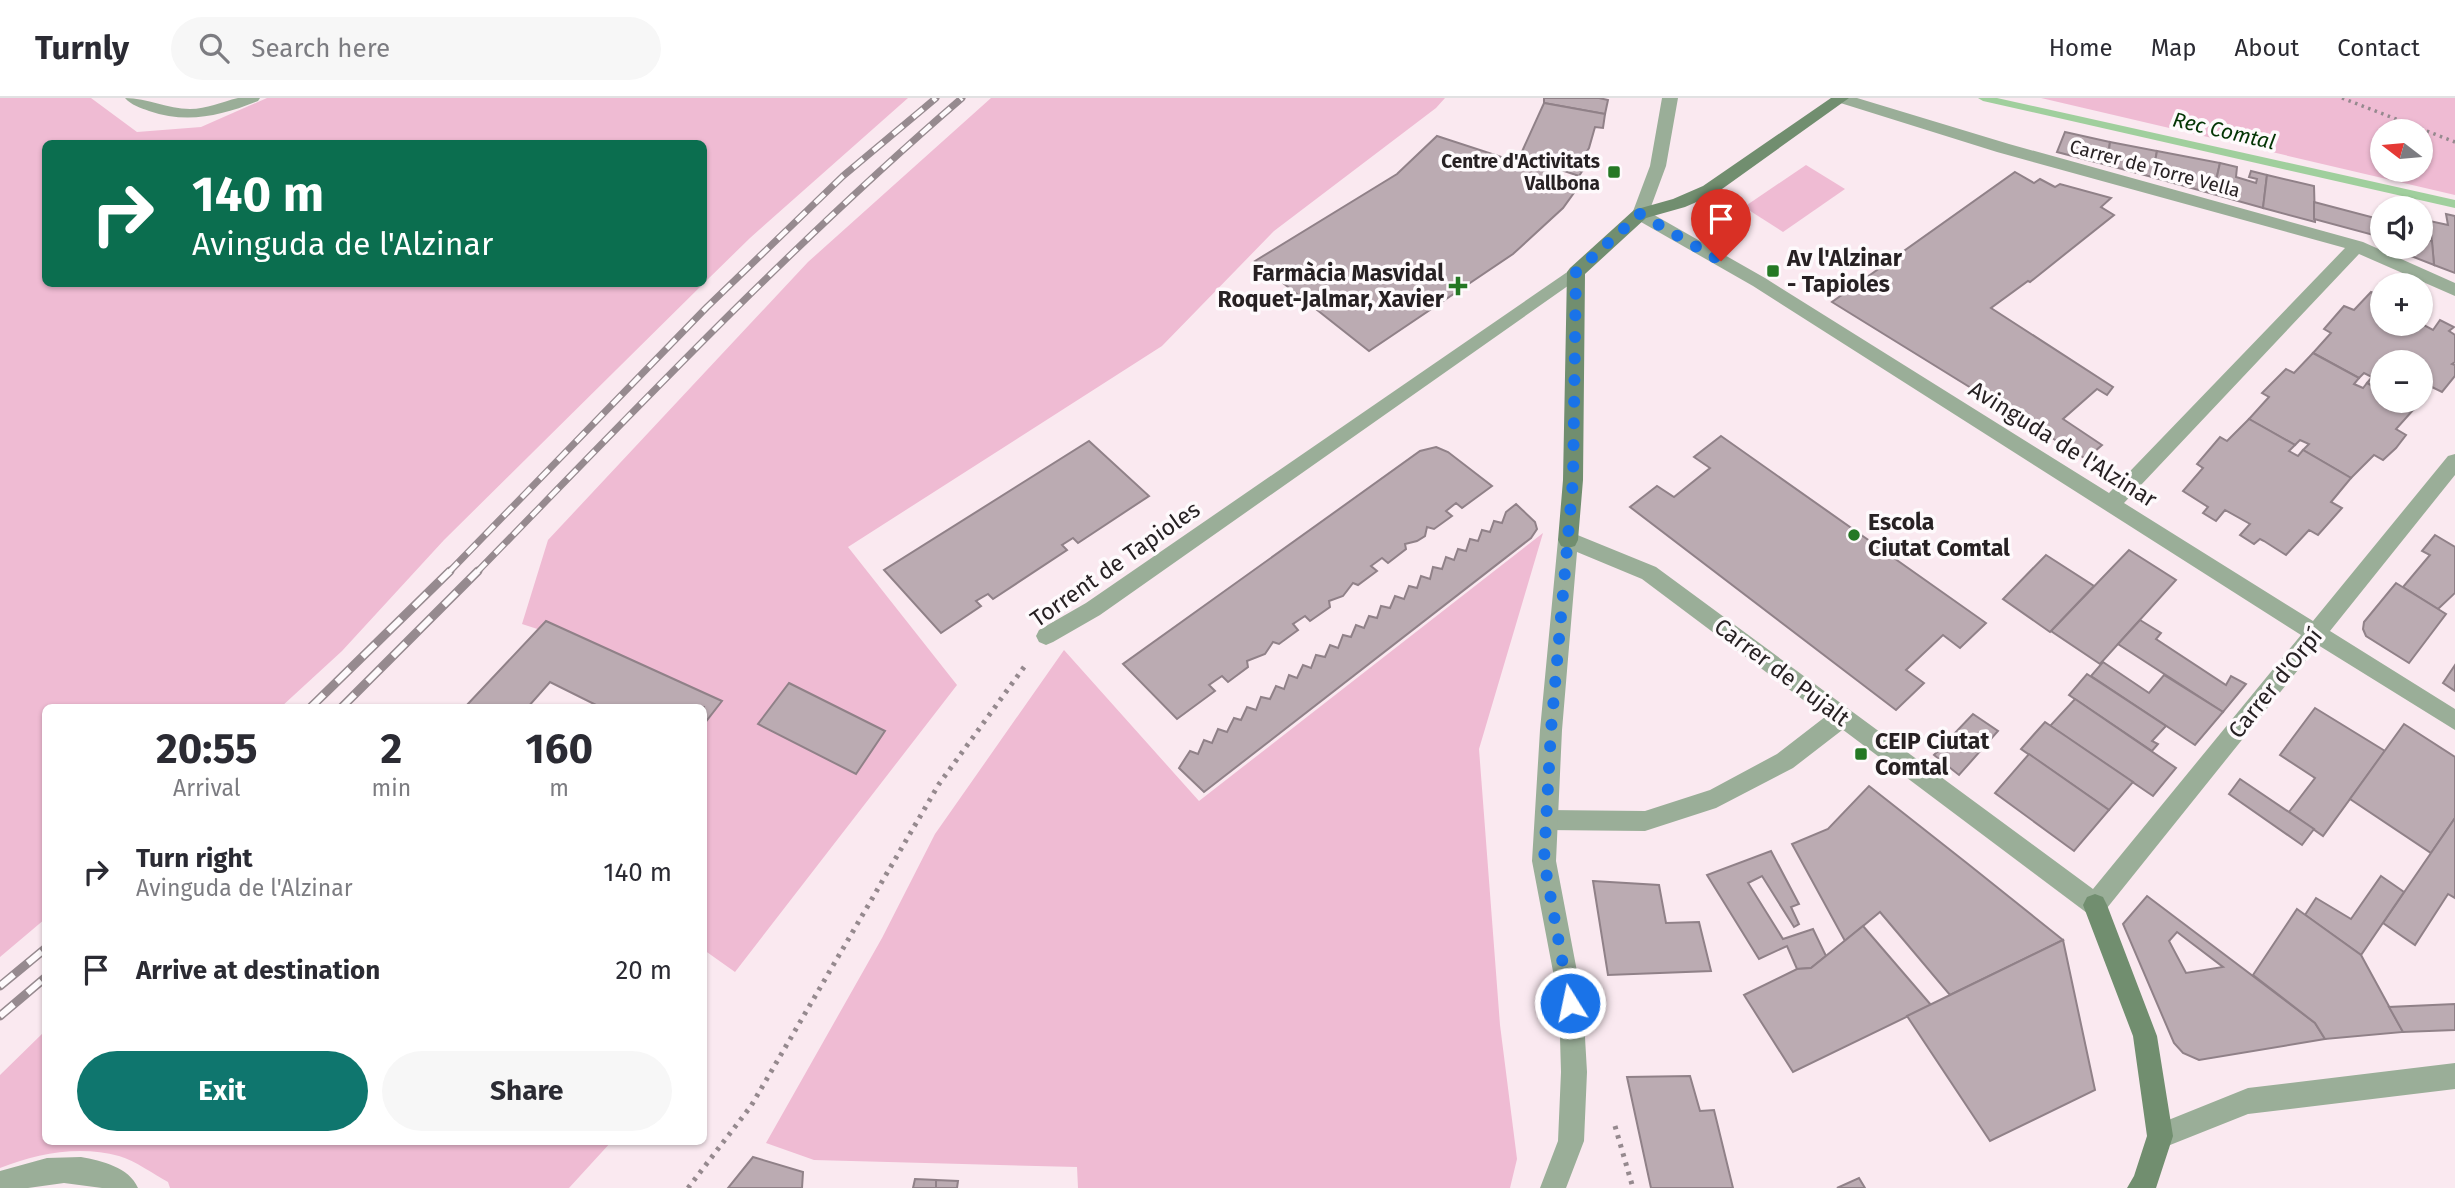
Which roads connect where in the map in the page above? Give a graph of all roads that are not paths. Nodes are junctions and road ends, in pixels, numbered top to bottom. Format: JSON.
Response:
{"nodes":[{"id":1,"x":133,"y":98,"type":"edge"},
{"id":2,"x":251,"y":98,"type":"edge"},
{"id":3,"x":1670,"y":98,"type":"edge"},
{"id":4,"x":1841,"y":98,"type":"edge"},
{"id":5,"x":1640,"y":214,"type":"junction"},
{"id":6,"x":2357,"y":246,"type":"junction"},
{"id":7,"x":1576,"y":272,"type":"junction"},
{"id":8,"x":2455,"y":290,"type":"edge"},
{"id":9,"x":2455,"y":461,"type":"edge"},
{"id":10,"x":2110,"y":505,"type":"junction"},
{"id":11,"x":1568,"y":540,"type":"junction"},
{"id":12,"x":2315,"y":634,"type":"junction"},
{"id":13,"x":1046,"y":636,"type":"road end"},
{"id":14,"x":1842,"y":717,"type":"junction"},
{"id":15,"x":2455,"y":721,"type":"edge"},
{"id":16,"x":1546,"y":820,"type":"junction"},
{"id":17,"x":2095,"y":905,"type":"junction"},
{"id":18,"x":2455,"y":1076,"type":"edge"},
{"id":19,"x":2161,"y":1136,"type":"junction"},
{"id":20,"x":0,"y":1184,"type":"edge"},
{"id":21,"x":125,"y":1188,"type":"edge"},
{"id":22,"x":1553,"y":1188,"type":"edge"},
{"id":23,"x":2140,"y":1188,"type":"edge"}],
"edges":[{"from":1,"to":2,"type":"street"},
{"from":3,"to":5,"type":"street"},
{"from":4,"to":5,"type":"street"},
{"from":4,"to":6,"type":"street","name":"Carrer de Torre Vella"},
{"from":5,"to":7,"type":"street"},
{"from":5,"to":10,"type":"street","name":"Avinguda de l'Alzinar"},
{"from":6,"to":8,"type":"street","name":"Carrer de Torre Vella"},
{"from":6,"to":10,"type":"street"},
{"from":7,"to":11,"type":"street"},
{"from":7,"to":13,"type":"street","name":"Torrent de Tapioles"},
{"from":9,"to":12,"type":"street","name":"Carrer d'Orpí"},
{"from":10,"to":12,"type":"street","name":"Avinguda de l'Alzinar"},
{"from":11,"to":14,"type":"street","name":"Carrer de Pujalt"},
{"from":11,"to":16,"type":"street"},
{"from":12,"to":15,"type":"street","name":"Avinguda de l'Alzinar"},
{"from":12,"to":17,"type":"street","name":"Carrer d'Orpí"},
{"from":14,"to":16,"type":"street"},
{"from":14,"to":17,"type":"street","name":"Carrer de Pujalt"},
{"from":16,"to":22,"type":"street"},
{"from":17,"to":19,"type":"street"},
{"from":18,"to":19,"type":"street"},
{"from":19,"to":23,"type":"street"},
{"from":20,"to":21,"type":"street"}]}
